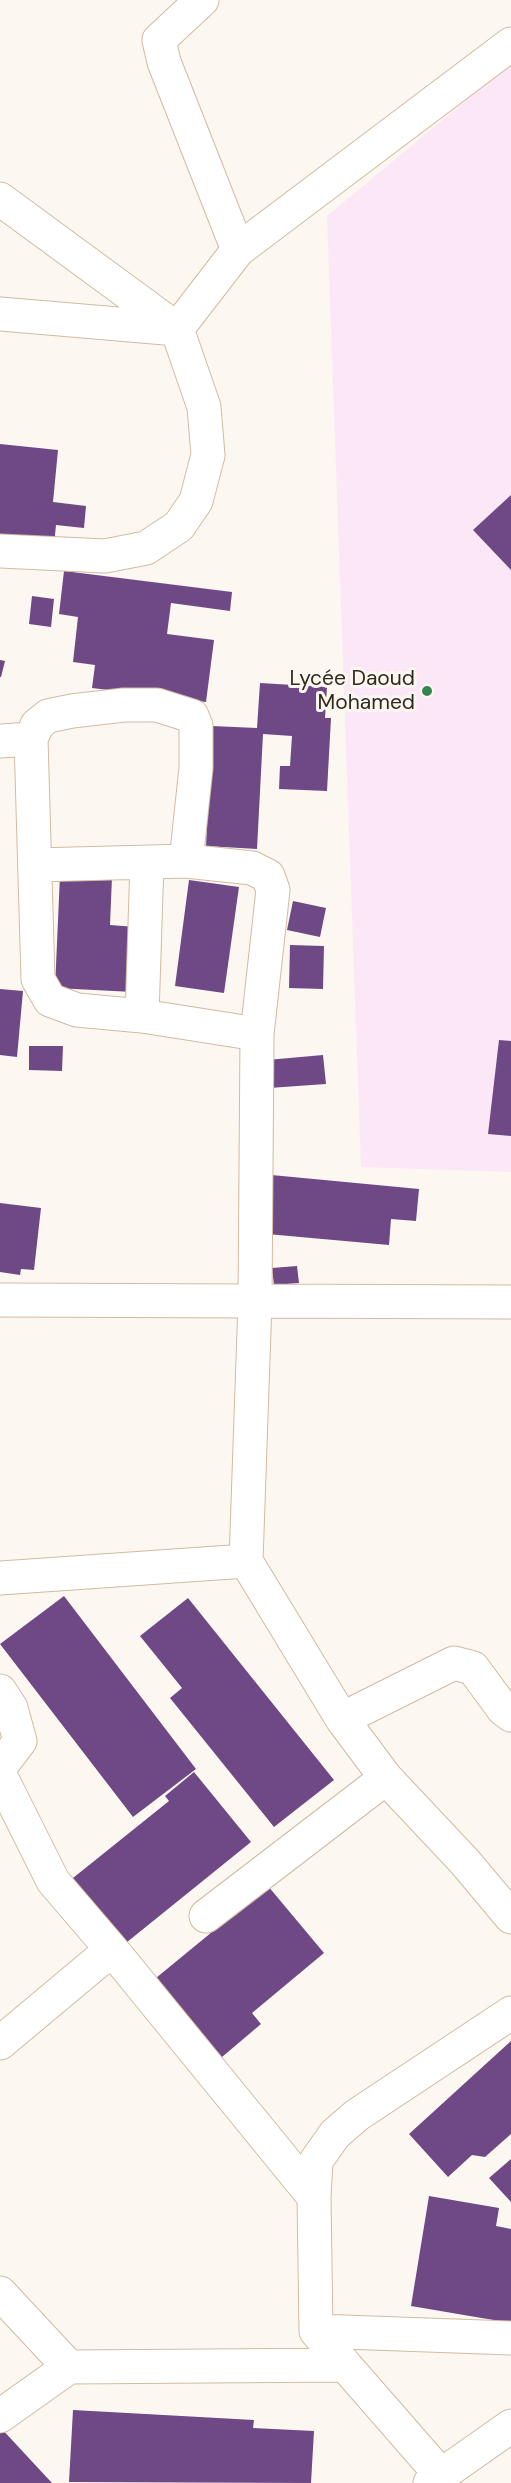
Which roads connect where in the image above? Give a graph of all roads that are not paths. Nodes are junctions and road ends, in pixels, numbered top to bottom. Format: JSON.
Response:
{"nodes":[{"id":1,"x":202,"y":0,"type":"edge"},
{"id":2,"x":511,"y":44,"type":"edge"},
{"id":3,"x":0,"y":199,"type":"edge"},
{"id":4,"x":238,"y":250,"type":"junction"},
{"id":5,"x":0,"y":314,"type":"edge"},
{"id":6,"x":177,"y":329,"type":"junction"},
{"id":7,"x":0,"y":551,"type":"edge"},
{"id":8,"x":15,"y":740,"type":"edge"},
{"id":9,"x":186,"y":861,"type":"junction"},
{"id":10,"x":147,"y":863,"type":"junction"},
{"id":11,"x":36,"y":865,"type":"junction"},
{"id":12,"x":142,"y":1016,"type":"junction"},
{"id":13,"x":257,"y":1034,"type":"junction"},
{"id":14,"x":0,"y":1300,"type":"edge"},
{"id":15,"x":255,"y":1302,"type":"junction"},
{"id":16,"x":511,"y":1302,"type":"edge"},
{"id":17,"x":246,"y":1561,"type":"junction"},
{"id":18,"x":0,"y":1578,"type":"edge"},
{"id":19,"x":0,"y":1691,"type":"edge"},
{"id":20,"x":511,"y":1715,"type":"edge"},
{"id":21,"x":342,"y":1719,"type":"junction"},
{"id":22,"x":0,"y":1767,"type":"edge"},
{"id":23,"x":0,"y":1775,"type":"edge"},
{"id":24,"x":386,"y":1778,"type":"junction"},
{"id":25,"x":206,"y":1916,"type":"dead end"},
{"id":26,"x":511,"y":1917,"type":"edge"},
{"id":27,"x":118,"y":1957,"type":"junction"},
{"id":28,"x":511,"y":2013,"type":"edge"},
{"id":29,"x":0,"y":2043,"type":"edge"},
{"id":30,"x":314,"y":2197,"type":"junction"},
{"id":31,"x":0,"y":2293,"type":"edge"},
{"id":32,"x":316,"y":2331,"type":"junction"},
{"id":33,"x":511,"y":2338,"type":"edge"},
{"id":34,"x":345,"y":2365,"type":"junction"},
{"id":35,"x":69,"y":2367,"type":"junction"},
{"id":36,"x":0,"y":2416,"type":"edge"},
{"id":37,"x":511,"y":2426,"type":"edge"},
{"id":38,"x":436,"y":2479,"type":"edge"}],
"edges":[{"from":1,"to":4,"type":"street"},
{"from":2,"to":4,"type":"street"},
{"from":3,"to":6,"type":"street"},
{"from":4,"to":6,"type":"street"},
{"from":5,"to":6,"type":"street"},
{"from":6,"to":7,"type":"street"},
{"from":8,"to":9,"type":"street"},
{"from":8,"to":11,"type":"street"},
{"from":9,"to":10,"type":"street"},
{"from":9,"to":13,"type":"street"},
{"from":10,"to":11,"type":"street"},
{"from":10,"to":12,"type":"street"},
{"from":11,"to":12,"type":"street"},
{"from":12,"to":13,"type":"street"},
{"from":13,"to":15,"type":"street"},
{"from":14,"to":15,"type":"street"},
{"from":15,"to":16,"type":"street"},
{"from":15,"to":17,"type":"street"},
{"from":17,"to":18,"type":"street"},
{"from":17,"to":21,"type":"street"},
{"from":19,"to":22,"type":"street"},
{"from":20,"to":21,"type":"street"},
{"from":21,"to":24,"type":"street"},
{"from":23,"to":27,"type":"street"},
{"from":24,"to":25,"type":"street"},
{"from":24,"to":26,"type":"street"},
{"from":27,"to":29,"type":"street"},
{"from":27,"to":30,"type":"street"},
{"from":28,"to":30,"type":"street"},
{"from":30,"to":32,"type":"street"},
{"from":31,"to":35,"type":"street"},
{"from":32,"to":33,"type":"street"},
{"from":32,"to":34,"type":"street"},
{"from":34,"to":35,"type":"street"},
{"from":34,"to":38,"type":"street"},
{"from":35,"to":36,"type":"street"},
{"from":37,"to":38,"type":"street"}]}
